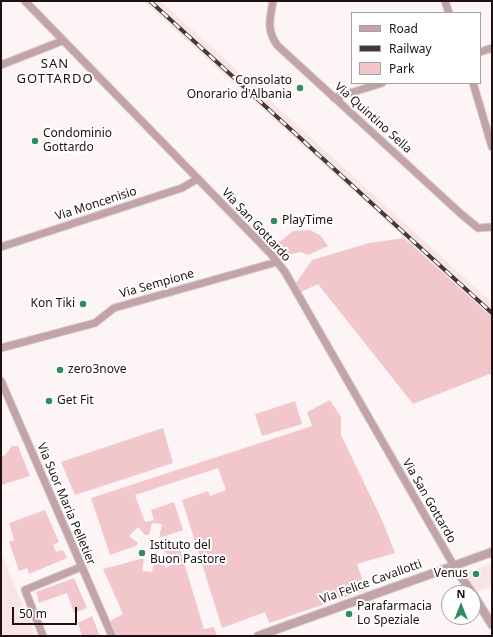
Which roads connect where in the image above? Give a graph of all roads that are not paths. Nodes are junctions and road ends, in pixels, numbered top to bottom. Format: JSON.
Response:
{"nodes":[{"id":1,"x":26,"y":1,"type":"edge"},
{"id":2,"x":273,"y":1,"type":"edge"},
{"id":3,"x":445,"y":1,"type":"edge"},
{"id":4,"x":449,"y":12,"type":"edge"},
{"id":5,"x":62,"y":41,"type":"junction"},
{"id":6,"x":492,"y":48,"type":"edge"},
{"id":7,"x":481,"y":52,"type":"edge"},
{"id":8,"x":1,"y":65,"type":"edge"},
{"id":9,"x":379,"y":84,"type":"edge"},
{"id":10,"x":473,"y":84,"type":"edge"},
{"id":11,"x":334,"y":98,"type":"junction"},
{"id":12,"x":492,"y":148,"type":"edge"},
{"id":13,"x":197,"y":179,"type":"junction"},
{"id":14,"x":492,"y":227,"type":"edge"},
{"id":15,"x":1,"y":246,"type":"edge"},
{"id":16,"x":277,"y":262,"type":"junction"},
{"id":17,"x":1,"y":348,"type":"edge"},
{"id":18,"x":1,"y":381,"type":"edge"},
{"id":19,"x":492,"y":552,"type":"edge"},
{"id":20,"x":454,"y":566,"type":"junction"},
{"id":21,"x":81,"y":567,"type":"junction"},
{"id":22,"x":467,"y":585,"type":"edge"},
{"id":23,"x":481,"y":607,"type":"edge"},
{"id":24,"x":492,"y":625,"type":"edge"},
{"id":25,"x":42,"y":636,"type":"edge"},
{"id":26,"x":112,"y":636,"type":"edge"},
{"id":27,"x":258,"y":636,"type":"edge"}],
"edges":[{"from":1,"to":5,"type":"street","name":"Via San Gottardo"},
{"from":2,"to":11,"type":"street","name":"Via Quintino Sella"},
{"from":3,"to":4,"type":"street"},
{"from":5,"to":8,"type":"street"},
{"from":5,"to":13,"type":"street","name":"Via San Gottardo"},
{"from":6,"to":7,"type":"street"},
{"from":9,"to":11,"type":"street"},
{"from":10,"to":12,"type":"street"},
{"from":11,"to":14,"type":"street","name":"Via Quintino Sella"},
{"from":13,"to":15,"type":"street","name":"Via Moncenisio"},
{"from":13,"to":16,"type":"street","name":"Via San Gottardo"},
{"from":16,"to":17,"type":"street","name":"Via Sempione"},
{"from":16,"to":20,"type":"street","name":"Via San Gottardo"},
{"from":18,"to":21,"type":"street","name":"Via Suor Maria Pelletier"},
{"from":19,"to":20,"type":"street","name":"Via Felice Cavallotti"},
{"from":20,"to":22,"type":"street"},
{"from":20,"to":27,"type":"street","name":"Via Felice Cavallotti"},
{"from":21,"to":25,"type":"street"},
{"from":21,"to":26,"type":"street","name":"Via Suor Maria Pelletier"},
{"from":23,"to":24,"type":"street"}]}
